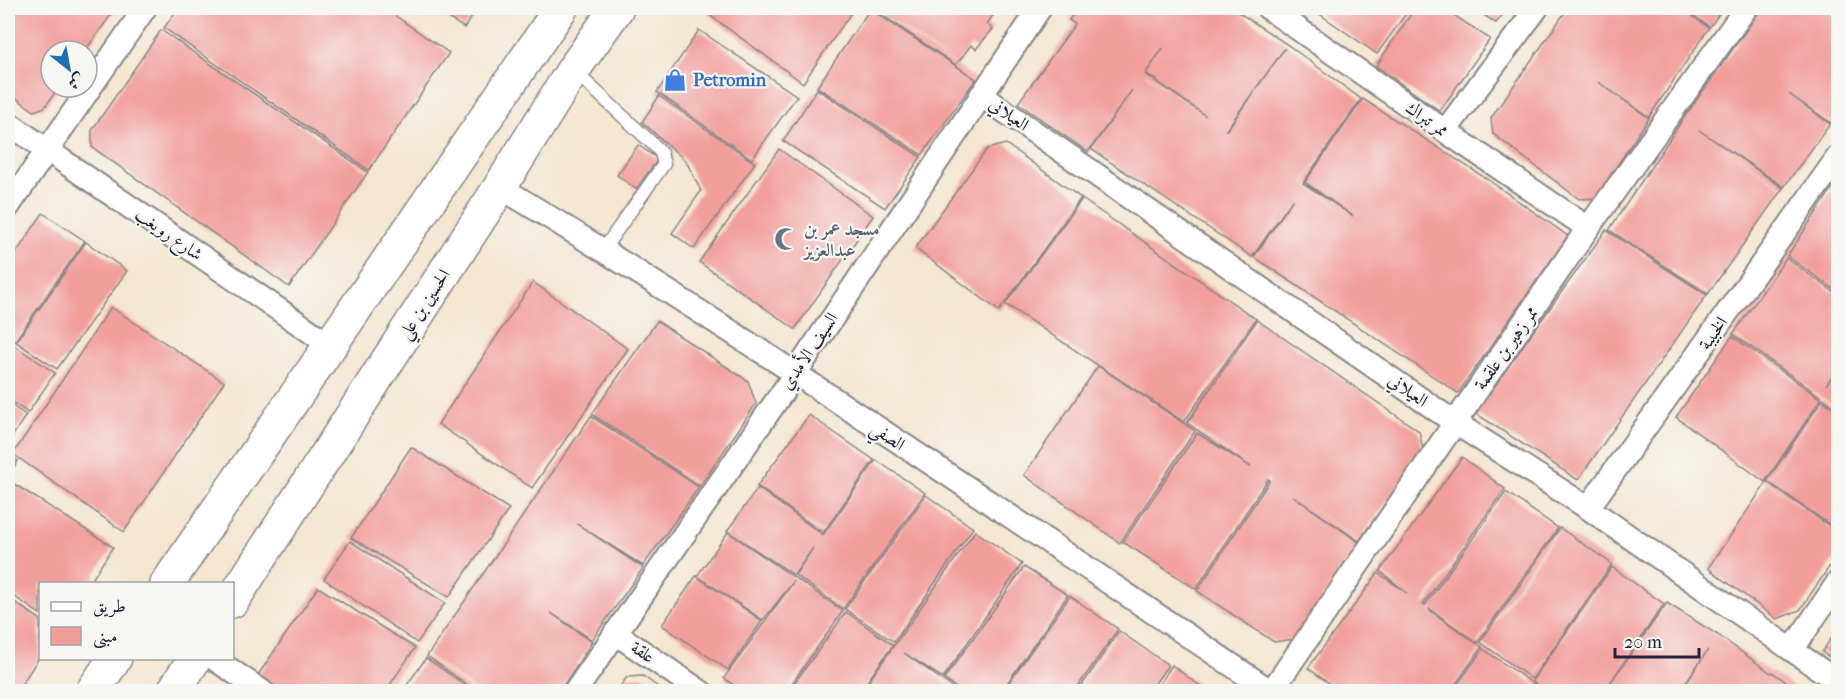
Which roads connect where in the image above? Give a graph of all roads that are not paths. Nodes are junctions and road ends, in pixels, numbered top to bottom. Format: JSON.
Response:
{"nodes":[{"id":1,"x":145,"y":8,"type":"edge"},
{"id":2,"x":561,"y":8,"type":"edge"},
{"id":3,"x":617,"y":8,"type":"edge"},
{"id":4,"x":1040,"y":8,"type":"edge"},
{"id":5,"x":1268,"y":8,"type":"edge"},
{"id":6,"x":1537,"y":8,"type":"edge"},
{"id":7,"x":1746,"y":8,"type":"edge"},
{"id":8,"x":573,"y":70,"type":"junction"},
{"id":9,"x":981,"y":95,"type":"junction"},
{"id":10,"x":8,"y":123,"type":"edge"},
{"id":11,"x":1445,"y":131,"type":"junction"},
{"id":12,"x":48,"y":150,"type":"junction"},
{"id":13,"x":1839,"y":157,"type":"edge"},
{"id":14,"x":500,"y":187,"type":"junction"},
{"id":15,"x":8,"y":207,"type":"edge"},
{"id":16,"x":1588,"y":228,"type":"junction"},
{"id":17,"x":603,"y":250,"type":"junction"},
{"id":18,"x":330,"y":345,"type":"junction"},
{"id":19,"x":795,"y":374,"type":"junction"},
{"id":20,"x":1454,"y":422,"type":"junction"},
{"id":21,"x":1588,"y":508,"type":"junction"},
{"id":22,"x":167,"y":582,"type":"edge"},
{"id":23,"x":1839,"y":582,"type":"edge"},
{"id":24,"x":234,"y":598,"type":"edge"},
{"id":25,"x":615,"y":633,"type":"junction"},
{"id":26,"x":1792,"y":650,"type":"junction"},
{"id":27,"x":114,"y":660,"type":"edge"},
{"id":28,"x":194,"y":660,"type":"edge"},
{"id":29,"x":216,"y":660,"type":"edge"},
{"id":30,"x":1839,"y":682,"type":"edge"},
{"id":31,"x":1271,"y":691,"type":"edge"},
{"id":32,"x":92,"y":692,"type":"edge"},
{"id":33,"x":173,"y":692,"type":"edge"},
{"id":34,"x":263,"y":692,"type":"edge"},
{"id":35,"x":575,"y":692,"type":"edge"},
{"id":36,"x":701,"y":692,"type":"edge"}],
"edges":[{"from":1,"to":12,"type":"street"},
{"from":2,"to":18,"type":"street"},
{"from":3,"to":8,"type":"street","name":"الحسين بن علي"},
{"from":4,"to":9,"type":"street","name":"السيف الأمدي"},
{"from":5,"to":11,"type":"street","name":"ممر تبراك"},
{"from":6,"to":11,"type":"street"},
{"from":7,"to":16,"type":"street","name":"ممر زهير بن علقمة"},
{"from":8,"to":14,"type":"street","name":"الحسين بن علي"},
{"from":8,"to":17,"type":"lane"},
{"from":9,"to":19,"type":"street","name":"السيف الأمدي"},
{"from":9,"to":20,"type":"street","name":"العيلاني"},
{"from":10,"to":12,"type":"street","name":"شارع رويغب"},
{"from":11,"to":16,"type":"street","name":"ممر تبراك"},
{"from":12,"to":15,"type":"street"},
{"from":12,"to":18,"type":"street","name":"شارع رويغب"},
{"from":13,"to":21,"type":"street","name":"الخبيبة"},
{"from":14,"to":17,"type":"street","name":"الصفي"},
{"from":14,"to":24,"type":"street","name":"الحسين بن علي"},
{"from":16,"to":20,"type":"street","name":"ممر زهير بن علقمة"},
{"from":17,"to":19,"type":"street","name":"الصفي"},
{"from":18,"to":22,"type":"street"},
{"from":19,"to":25,"type":"street","name":"السيف الأمدي"},
{"from":19,"to":31,"type":"street","name":"الصفي"},
{"from":20,"to":21,"type":"street","name":"العيلاني"},
{"from":20,"to":31,"type":"street","name":"ممر زهير بن علقمة"},
{"from":21,"to":26,"type":"street","name":"العيلاني"},
{"from":23,"to":26,"type":"street"},
{"from":25,"to":35,"type":"street","name":"السيف الأمدي"},
{"from":25,"to":36,"type":"street","name":"علقة"},
{"from":26,"to":30,"type":"street","name":"العيلاني"},
{"from":27,"to":32,"type":"street"},
{"from":28,"to":33,"type":"street"},
{"from":29,"to":34,"type":"street"}]}
